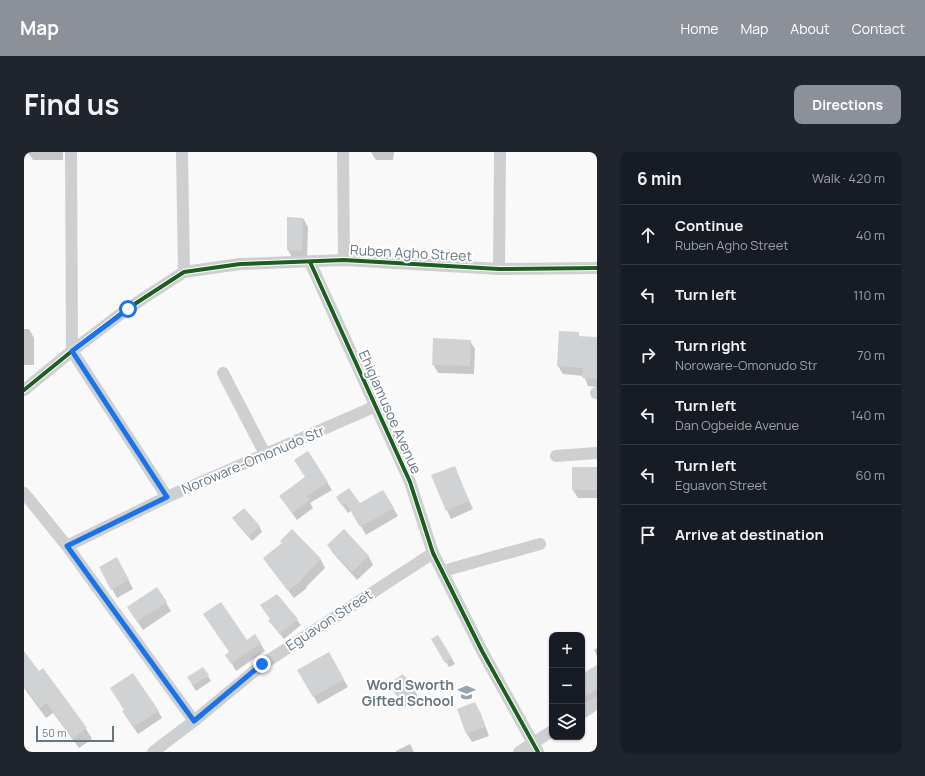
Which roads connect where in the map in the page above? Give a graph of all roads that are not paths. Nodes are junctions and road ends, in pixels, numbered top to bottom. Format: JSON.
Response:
{"nodes":[{"id":1,"x":71,"y":152,"type":"edge"},
{"id":2,"x":182,"y":152,"type":"edge"},
{"id":3,"x":343,"y":152,"type":"edge"},
{"id":4,"x":500,"y":152,"type":"edge"},
{"id":5,"x":344,"y":260,"type":"junction"},
{"id":6,"x":310,"y":262,"type":"junction"},
{"id":7,"x":597,"y":268,"type":"edge"},
{"id":8,"x":499,"y":269,"type":"junction"},
{"id":9,"x":184,"y":272,"type":"junction"},
{"id":10,"x":72,"y":351,"type":"junction"},
{"id":11,"x":224,"y":373,"type":"dead end"},
{"id":12,"x":24,"y":390,"type":"edge"},
{"id":13,"x":376,"y":406,"type":"junction"},
{"id":14,"x":597,"y":453,"type":"edge"},
{"id":15,"x":265,"y":454,"type":"junction"},
{"id":16,"x":556,"y":456,"type":"dead end"},
{"id":17,"x":24,"y":493,"type":"edge"},
{"id":18,"x":167,"y":497,"type":"junction"},
{"id":19,"x":540,"y":544,"type":"dead end"},
{"id":20,"x":67,"y":546,"type":"junction"},
{"id":21,"x":434,"y":553,"type":"junction"},
{"id":22,"x":443,"y":572,"type":"junction"},
{"id":23,"x":597,"y":703,"type":"edge"},
{"id":24,"x":585,"y":711,"type":"edge"},
{"id":25,"x":194,"y":721,"type":"junction"},
{"id":26,"x":549,"y":734,"type":"edge"},
{"id":27,"x":536,"y":748,"type":"edge"},
{"id":28,"x":153,"y":752,"type":"edge"},
{"id":29,"x":519,"y":752,"type":"edge"}],
"edges":[{"from":1,"to":10,"type":"street"},
{"from":2,"to":9,"type":"street"},
{"from":3,"to":5,"type":"street"},
{"from":4,"to":8,"type":"street"},
{"from":5,"to":6,"type":"street","name":"Ruben Agho Street"},
{"from":5,"to":8,"type":"street","name":"Ruben Agho Street"},
{"from":6,"to":9,"type":"street","name":"Ruben Agho Street"},
{"from":6,"to":13,"type":"street","name":"Ehigiamusoe Avenue"},
{"from":7,"to":8,"type":"street","name":"Ruben Agho Street"},
{"from":9,"to":10,"type":"street","name":"Ruben Agho Street"},
{"from":10,"to":12,"type":"street","name":"Ruben Agho Street"},
{"from":10,"to":18,"type":"street"},
{"from":11,"to":15,"type":"street"},
{"from":13,"to":15,"type":"street","name":"Noroware-Omonudo Str"},
{"from":13,"to":21,"type":"street","name":"Ehigiamusoe Avenue"},
{"from":14,"to":16,"type":"street"},
{"from":15,"to":18,"type":"street","name":"Noroware-Omonudo Str"},
{"from":17,"to":20,"type":"street"},
{"from":18,"to":20,"type":"street","name":"Noroware-Omonudo Str"},
{"from":19,"to":22,"type":"street"},
{"from":20,"to":25,"type":"street"},
{"from":21,"to":22,"type":"street","name":"Ehigiamusoe Avenue"},
{"from":21,"to":25,"type":"street","name":"Eguavon Street"},
{"from":22,"to":27,"type":"street","name":"Ehigiamusoe Avenue"},
{"from":23,"to":24,"type":"street"},
{"from":25,"to":28,"type":"street","name":"Eguavon Street"},
{"from":26,"to":27,"type":"street"},
{"from":27,"to":29,"type":"street"}]}
